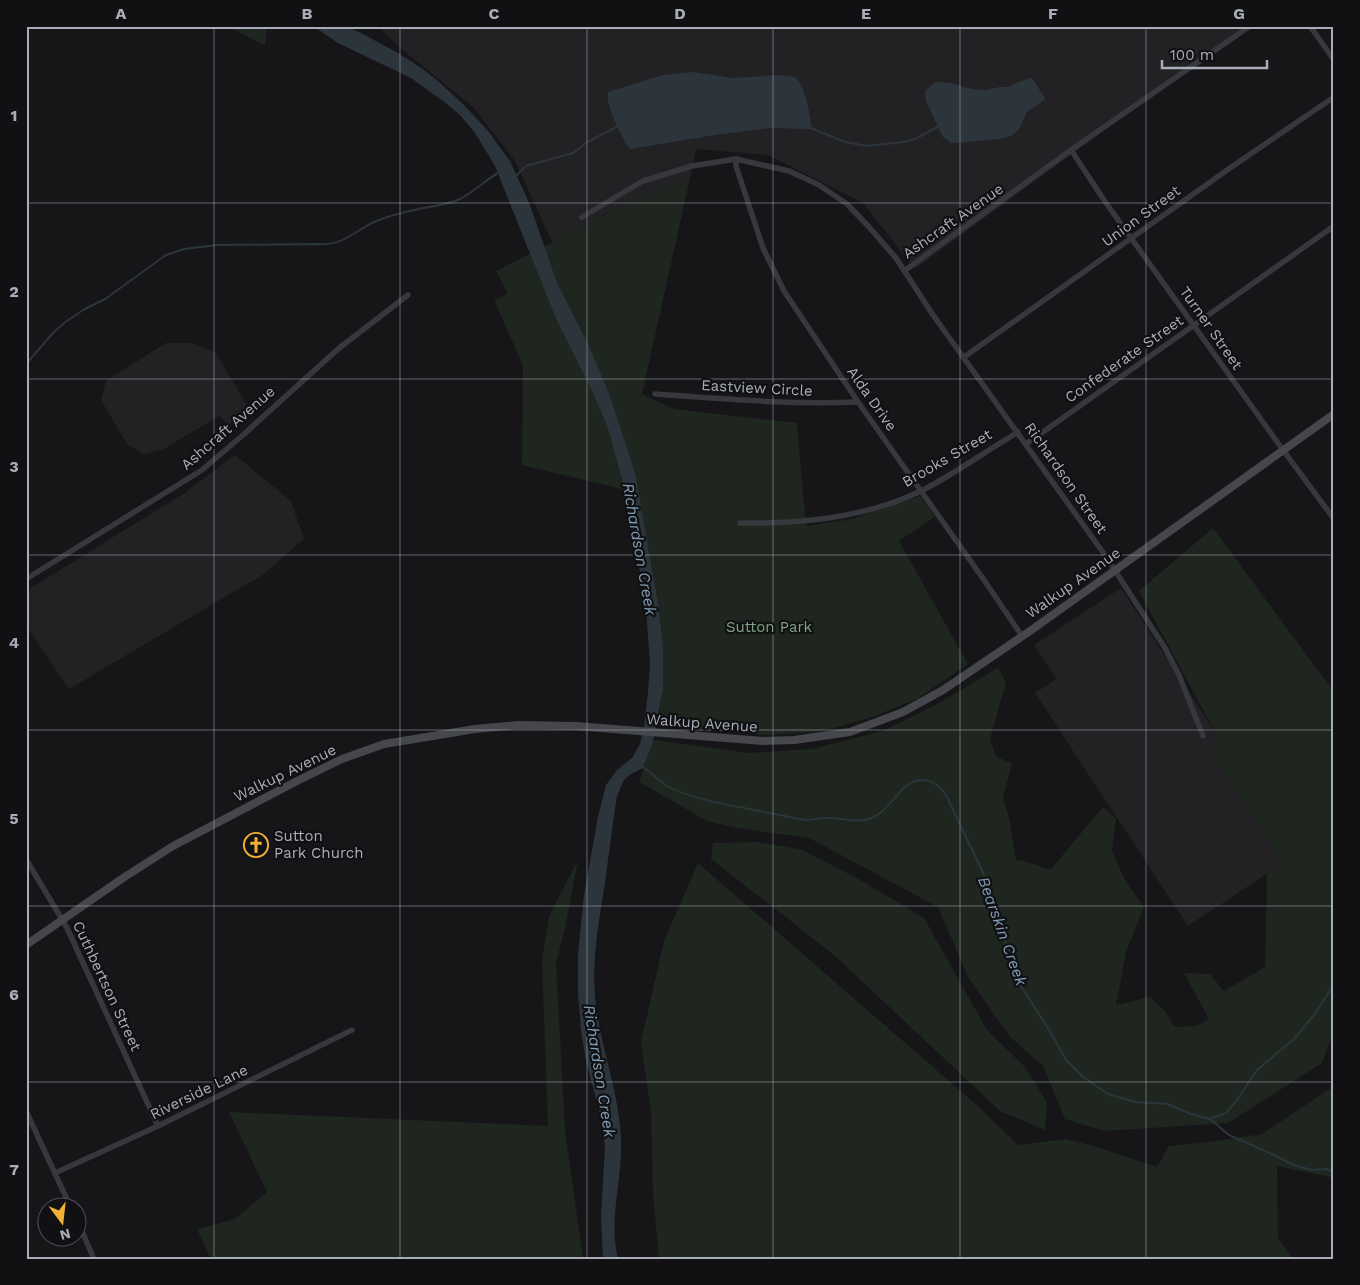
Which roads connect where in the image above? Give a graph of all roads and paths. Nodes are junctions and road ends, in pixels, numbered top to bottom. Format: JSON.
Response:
{"nodes":[{"id":1,"x":1250,"y":26,"type":"edge"},
{"id":2,"x":1310,"y":26,"type":"edge"},
{"id":3,"x":1334,"y":60,"type":"edge"},
{"id":4,"x":1334,"y":97,"type":"edge"},
{"id":5,"x":1071,"y":150,"type":"junction"},
{"id":6,"x":736,"y":159,"type":"junction"},
{"id":7,"x":582,"y":217,"type":"dead end"},
{"id":8,"x":1334,"y":226,"type":"edge"},
{"id":9,"x":1132,"y":239,"type":"junction"},
{"id":10,"x":904,"y":271,"type":"junction"},
{"id":11,"x":408,"y":295,"type":"dead end"},
{"id":12,"x":1194,"y":326,"type":"junction"},
{"id":13,"x":964,"y":357,"type":"junction"},
{"id":14,"x":655,"y":394,"type":"dead end"},
{"id":15,"x":858,"y":402,"type":"junction"},
{"id":16,"x":1334,"y":414,"type":"edge"},
{"id":17,"x":1018,"y":432,"type":"junction"},
{"id":18,"x":1026,"y":444,"type":"junction"},
{"id":19,"x":1283,"y":450,"type":"junction"},
{"id":20,"x":921,"y":491,"type":"junction"},
{"id":21,"x":1334,"y":519,"type":"edge"},
{"id":22,"x":740,"y":523,"type":"dead end"},
{"id":23,"x":1115,"y":570,"type":"junction"},
{"id":24,"x":26,"y":579,"type":"edge"},
{"id":25,"x":1022,"y":636,"type":"junction"},
{"id":26,"x":1203,"y":736,"type":"dead end"},
{"id":27,"x":26,"y":859,"type":"edge"},
{"id":28,"x":62,"y":921,"type":"junction"},
{"id":29,"x":26,"y":945,"type":"edge"},
{"id":30,"x":352,"y":1030,"type":"dead end"},
{"id":31,"x":26,"y":1111,"type":"edge"},
{"id":32,"x":158,"y":1126,"type":"junction"},
{"id":33,"x":55,"y":1173,"type":"junction"},
{"id":34,"x":66,"y":1198,"type":"edge"},
{"id":35,"x":88,"y":1245,"type":"edge"},
{"id":36,"x":94,"y":1259,"type":"edge"}],
"edges":[{"from":1,"to":5,"type":"street","name":"Ashcraft Avenue"},
{"from":2,"to":3,"type":"street"},
{"from":4,"to":9,"type":"street","name":"Union Street"},
{"from":5,"to":9,"type":"street","name":"Turner Street"},
{"from":5,"to":10,"type":"street","name":"Ashcraft Avenue"},
{"from":6,"to":7,"type":"street","name":"Ashcraft Avenue"},
{"from":6,"to":10,"type":"street","name":"Ashcraft Avenue"},
{"from":6,"to":15,"type":"street","name":"Alda Drive"},
{"from":8,"to":12,"type":"street","name":"Confederate Street"},
{"from":9,"to":12,"type":"street","name":"Turner Street"},
{"from":9,"to":13,"type":"street","name":"Union Street"},
{"from":10,"to":13,"type":"street","name":"Richardson Street"},
{"from":11,"to":24,"type":"street","name":"Ashcraft Avenue"},
{"from":12,"to":18,"type":"street","name":"Confederate Street"},
{"from":12,"to":19,"type":"street","name":"Turner Street"},
{"from":13,"to":17,"type":"street","name":"Richardson Street"},
{"from":14,"to":15,"type":"street","name":"Eastview Circle"},
{"from":15,"to":20,"type":"street","name":"Alda Drive"},
{"from":16,"to":19,"type":"street","name":"Walkup Avenue"},
{"from":17,"to":18,"type":"street","name":"Richardson Street"},
{"from":17,"to":20,"type":"street","name":"Brooks Street"},
{"from":18,"to":23,"type":"street","name":"Richardson Street"},
{"from":19,"to":21,"type":"street","name":"Turner Street"},
{"from":19,"to":23,"type":"street","name":"Walkup Avenue"},
{"from":20,"to":22,"type":"street","name":"Brooks Street"},
{"from":20,"to":25,"type":"street","name":"Alda Drive"},
{"from":23,"to":25,"type":"street","name":"Walkup Avenue"},
{"from":23,"to":26,"type":"street","name":"Richardson Street"},
{"from":25,"to":28,"type":"street","name":"Walkup Avenue"},
{"from":27,"to":28,"type":"street","name":"Cuthbertson Street"},
{"from":28,"to":29,"type":"street","name":"Walkup Avenue"},
{"from":28,"to":32,"type":"street","name":"Cuthbertson Street"},
{"from":30,"to":32,"type":"street","name":"Riverside Lane"},
{"from":31,"to":33,"type":"street"},
{"from":32,"to":33,"type":"street","name":"Riverside Lane"},
{"from":33,"to":34,"type":"street"},
{"from":35,"to":36,"type":"street"}]}
